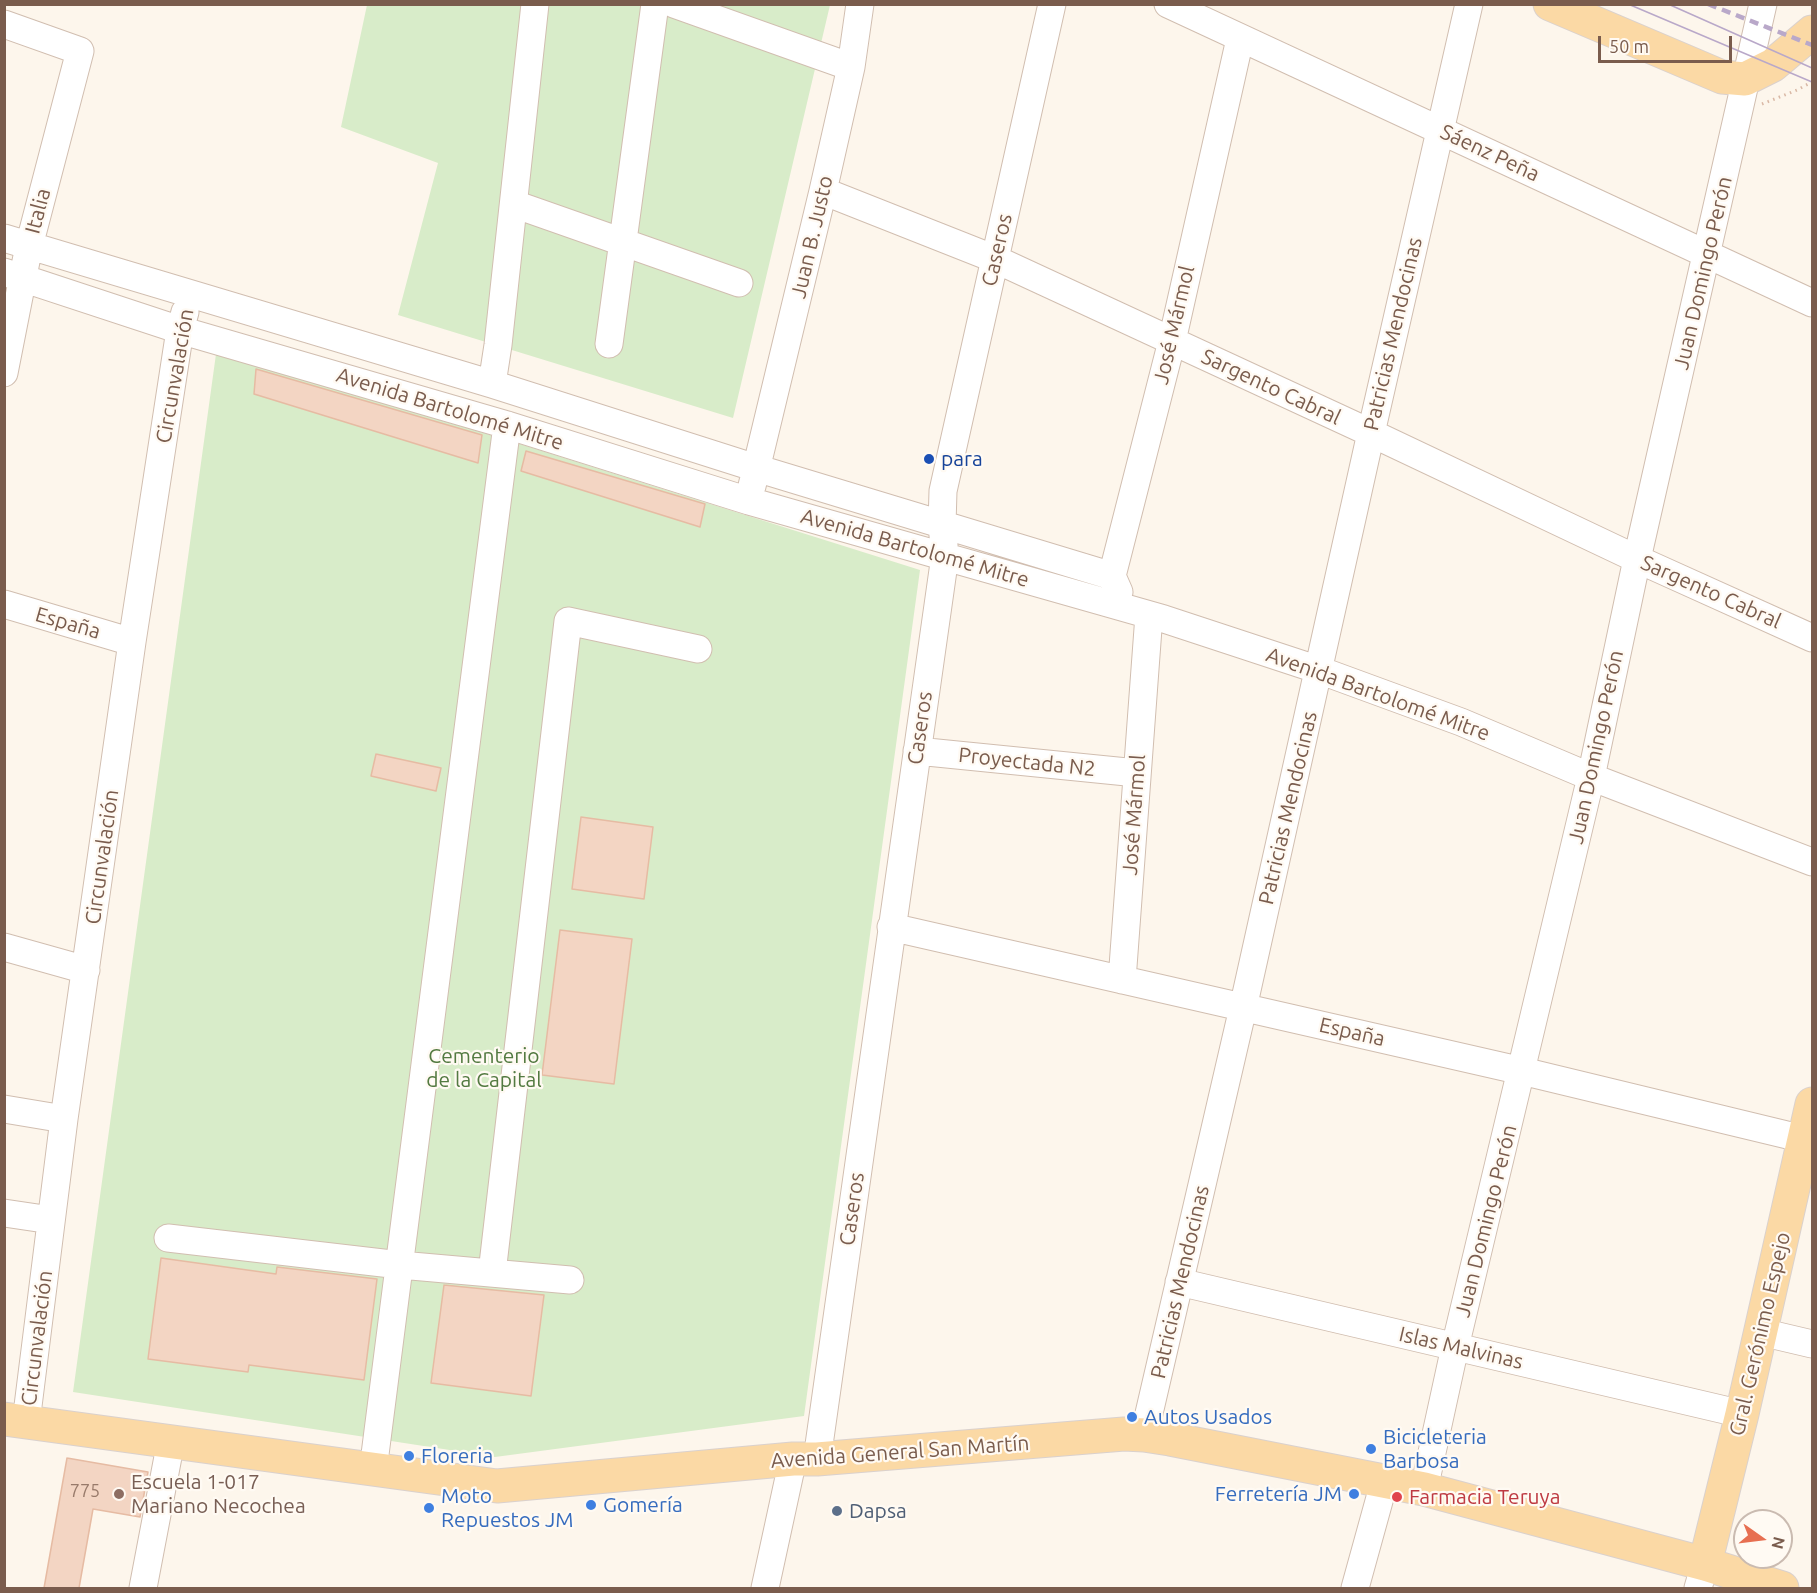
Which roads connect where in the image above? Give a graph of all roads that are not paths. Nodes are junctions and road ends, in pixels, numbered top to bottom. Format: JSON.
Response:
{"nodes":[{"id":1,"x":535,"y":4,"type":"edge"},
{"id":2,"x":655,"y":4,"type":"edge"},
{"id":3,"x":674,"y":4,"type":"edge"},
{"id":4,"x":860,"y":4,"type":"edge"},
{"id":5,"x":1052,"y":4,"type":"edge"},
{"id":6,"x":1168,"y":4,"type":"edge"},
{"id":7,"x":1469,"y":4,"type":"edge"},
{"id":8,"x":1551,"y":4,"type":"edge"},
{"id":9,"x":1763,"y":4,"type":"edge"},
{"id":10,"x":4,"y":24,"type":"edge"},
{"id":11,"x":1812,"y":32,"type":"edge"},
{"id":12,"x":1239,"y":39,"type":"junction"},
{"id":13,"x":851,"y":67,"type":"junction"},
{"id":14,"x":1743,"y":94,"type":"junction"},
{"id":15,"x":1440,"y":129,"type":"junction"},
{"id":16,"x":823,"y":191,"type":"junction"},
{"id":17,"x":514,"y":204,"type":"junction"},
{"id":18,"x":17,"y":242,"type":"edge"},
{"id":19,"x":623,"y":242,"type":"junction"},
{"id":20,"x":1707,"y":253,"type":"junction"},
{"id":21,"x":995,"y":259,"type":"junction"},
{"id":22,"x":14,"y":275,"type":"edge"},
{"id":23,"x":739,"y":283,"type":"dead end"},
{"id":24,"x":190,"y":294,"type":"junction"},
{"id":25,"x":1812,"y":303,"type":"edge"},
{"id":26,"x":180,"y":330,"type":"junction"},
{"id":27,"x":1172,"y":341,"type":"junction"},
{"id":28,"x":609,"y":344,"type":"dead end"},
{"id":29,"x":4,"y":373,"type":"edge"},
{"id":30,"x":492,"y":384,"type":"junction"},
{"id":31,"x":507,"y":425,"type":"junction"},
{"id":32,"x":1371,"y":433,"type":"junction"},
{"id":33,"x":756,"y":468,"type":"junction"},
{"id":34,"x":749,"y":501,"type":"junction"},
{"id":35,"x":942,"y":525,"type":"junction"},
{"id":36,"x":945,"y":556,"type":"junction"},
{"id":37,"x":1637,"y":559,"type":"junction"},
{"id":38,"x":1112,"y":576,"type":"junction"},
{"id":39,"x":4,"y":604,"type":"edge"},
{"id":40,"x":1138,"y":611,"type":"junction"},
{"id":41,"x":1812,"y":638,"type":"edge"},
{"id":42,"x":132,"y":642,"type":"junction"},
{"id":43,"x":698,"y":649,"type":"dead end"},
{"id":44,"x":1319,"y":670,"type":"junction"},
{"id":45,"x":917,"y":751,"type":"junction"},
{"id":46,"x":1137,"y":773,"type":"junction"},
{"id":47,"x":1591,"y":777,"type":"junction"},
{"id":48,"x":1812,"y":862,"type":"edge"},
{"id":49,"x":891,"y":927,"type":"junction"},
{"id":50,"x":4,"y":947,"type":"edge"},
{"id":51,"x":86,"y":970,"type":"junction"},
{"id":52,"x":1122,"y":980,"type":"junction"},
{"id":53,"x":1243,"y":1008,"type":"junction"},
{"id":54,"x":1522,"y":1071,"type":"junction"},
{"id":55,"x":1812,"y":1104,"type":"edge"},
{"id":56,"x":4,"y":1109,"type":"edge"},
{"id":57,"x":64,"y":1119,"type":"junction"},
{"id":58,"x":1808,"y":1140,"type":"edge"},
{"id":59,"x":4,"y":1213,"type":"edge"},
{"id":60,"x":51,"y":1220,"type":"junction"},
{"id":61,"x":168,"y":1238,"type":"dead end"},
{"id":62,"x":400,"y":1265,"type":"junction"},
{"id":63,"x":492,"y":1273,"type":"junction"},
{"id":64,"x":570,"y":1280,"type":"dead end"},
{"id":65,"x":1179,"y":1282,"type":"junction"},
{"id":66,"x":1761,"y":1332,"type":"junction"},
{"id":67,"x":1812,"y":1344,"type":"edge"},
{"id":68,"x":1455,"y":1347,"type":"junction"},
{"id":69,"x":1742,"y":1414,"type":"junction"},
{"id":70,"x":15,"y":1420,"type":"edge"},
{"id":71,"x":1144,"y":1435,"type":"junction"},
{"id":72,"x":171,"y":1441,"type":"junction"},
{"id":73,"x":805,"y":1459,"type":"junction"},
{"id":74,"x":373,"y":1470,"type":"junction"},
{"id":75,"x":1384,"y":1483,"type":"junction"},
{"id":76,"x":1424,"y":1489,"type":"junction"},
{"id":77,"x":1701,"y":1576,"type":"edge"},
{"id":78,"x":143,"y":1588,"type":"edge"},
{"id":79,"x":765,"y":1588,"type":"edge"},
{"id":80,"x":1355,"y":1588,"type":"edge"},
{"id":81,"x":1782,"y":1588,"type":"edge"}],
"edges":[{"from":1,"to":17,"type":"street"},
{"from":2,"to":19,"type":"street"},
{"from":3,"to":13,"type":"street"},
{"from":4,"to":13,"type":"street","name":"Juan B. Justo"},
{"from":5,"to":21,"type":"street","name":"Caseros"},
{"from":6,"to":12,"type":"street","name":"Sáenz Peña"},
{"from":7,"to":15,"type":"street","name":"Patricias Mendocinas"},
{"from":8,"to":14,"type":"main road"},
{"from":9,"to":14,"type":"street","name":"Juan Domingo Perón"},
{"from":10,"to":18,"type":"street","name":"Italia"},
{"from":11,"to":14,"type":"main road"},
{"from":12,"to":15,"type":"street","name":"Sáenz Peña"},
{"from":12,"to":27,"type":"street","name":"José Mármol"},
{"from":13,"to":16,"type":"street","name":"Juan B. Justo"},
{"from":14,"to":20,"type":"street","name":"Juan Domingo Perón"},
{"from":15,"to":20,"type":"street","name":"Sáenz Peña"},
{"from":15,"to":32,"type":"street","name":"Patricias Mendocinas"},
{"from":16,"to":21,"type":"street","name":"Sargento Cabral"},
{"from":16,"to":33,"type":"street","name":"Juan B. Justo"},
{"from":17,"to":19,"type":"street"},
{"from":17,"to":30,"type":"street"},
{"from":18,"to":22,"type":"street","name":"Italia"},
{"from":18,"to":24,"type":"street","name":"Avenida Bartolomé Mitre"},
{"from":19,"to":23,"type":"street"},
{"from":19,"to":28,"type":"street"},
{"from":20,"to":25,"type":"street","name":"Sáenz Peña"},
{"from":20,"to":37,"type":"street","name":"Juan Domingo Perón"},
{"from":21,"to":27,"type":"street","name":"Sargento Cabral"},
{"from":21,"to":35,"type":"street","name":"Caseros"},
{"from":22,"to":26,"type":"street","name":"Avenida Bartolomé Mitre"},
{"from":22,"to":29,"type":"street","name":"Italia"},
{"from":24,"to":26,"type":"street","name":"Circunvalación"},
{"from":24,"to":30,"type":"street","name":"Avenida Bartolomé Mitre"},
{"from":26,"to":31,"type":"street","name":"Avenida Bartolomé Mitre"},
{"from":26,"to":42,"type":"street","name":"Circunvalación"},
{"from":27,"to":32,"type":"street","name":"Sargento Cabral"},
{"from":27,"to":38,"type":"street","name":"José Mármol"},
{"from":30,"to":33,"type":"street","name":"Avenida Bartolomé Mitre"},
{"from":31,"to":34,"type":"street","name":"Avenida Bartolomé Mitre"},
{"from":31,"to":62,"type":"street"},
{"from":32,"to":37,"type":"street","name":"Sargento Cabral"},
{"from":32,"to":44,"type":"street","name":"Patricias Mendocinas"},
{"from":33,"to":34,"type":"street","name":"Juan B. Justo"},
{"from":33,"to":35,"type":"street","name":"Avenida Bartolomé Mitre"},
{"from":34,"to":36,"type":"street","name":"Avenida Bartolomé Mitre"},
{"from":35,"to":36,"type":"street","name":"Caseros"},
{"from":35,"to":38,"type":"street","name":"Avenida Bartolomé Mitre"},
{"from":36,"to":40,"type":"street","name":"Avenida Bartolomé Mitre"},
{"from":36,"to":45,"type":"street","name":"Caseros"},
{"from":37,"to":41,"type":"street","name":"Sargento Cabral"},
{"from":37,"to":47,"type":"street","name":"Juan Domingo Perón"},
{"from":38,"to":40,"type":"street","name":"José Mármol"},
{"from":39,"to":42,"type":"street","name":"España"},
{"from":40,"to":44,"type":"street","name":"Avenida Bartolomé Mitre"},
{"from":40,"to":46,"type":"street","name":"José Mármol"},
{"from":42,"to":51,"type":"street","name":"Circunvalación"},
{"from":43,"to":63,"type":"street"},
{"from":44,"to":47,"type":"street","name":"Avenida Bartolomé Mitre"},
{"from":44,"to":53,"type":"street","name":"Patricias Mendocinas"},
{"from":45,"to":46,"type":"street","name":"Proyectada N2"},
{"from":45,"to":49,"type":"street","name":"Caseros"},
{"from":46,"to":52,"type":"street","name":"José Mármol"},
{"from":47,"to":48,"type":"street","name":"Avenida Bartolomé Mitre"},
{"from":47,"to":54,"type":"street","name":"Juan Domingo Perón"},
{"from":49,"to":52,"type":"street","name":"España"},
{"from":49,"to":73,"type":"street","name":"Caseros"},
{"from":50,"to":51,"type":"street"},
{"from":51,"to":57,"type":"street","name":"Circunvalación"},
{"from":52,"to":53,"type":"street","name":"España"},
{"from":53,"to":54,"type":"street","name":"España"},
{"from":53,"to":65,"type":"street","name":"Patricias Mendocinas"},
{"from":54,"to":58,"type":"street","name":"España"},
{"from":54,"to":68,"type":"street","name":"Juan Domingo Perón"},
{"from":55,"to":58,"type":"main road","name":"Gral. Gerónimo Espejo"},
{"from":56,"to":57,"type":"street"},
{"from":57,"to":60,"type":"street","name":"Circunvalación"},
{"from":58,"to":66,"type":"main road","name":"Gral. Gerónimo Espejo"},
{"from":59,"to":60,"type":"street"},
{"from":60,"to":70,"type":"street","name":"Circunvalación"},
{"from":61,"to":62,"type":"street"},
{"from":62,"to":63,"type":"street"},
{"from":62,"to":74,"type":"street"},
{"from":63,"to":64,"type":"street"},
{"from":65,"to":68,"type":"street","name":"Islas Malvinas"},
{"from":65,"to":71,"type":"street","name":"Patricias Mendocinas"},
{"from":66,"to":67,"type":"street"},
{"from":66,"to":69,"type":"main road","name":"Gral. Gerónimo Espejo"},
{"from":68,"to":69,"type":"street","name":"Islas Malvinas"},
{"from":68,"to":76,"type":"street","name":"Juan Domingo Perón"},
{"from":69,"to":77,"type":"main road","name":"Gral. Gerónimo Espejo"},
{"from":70,"to":72,"type":"main road","name":"Avenida General San Martín"},
{"from":71,"to":73,"type":"main road","name":"Avenida General San Martín"},
{"from":71,"to":75,"type":"main road","name":"Avenida General San Martín"},
{"from":72,"to":74,"type":"main road","name":"Avenida General San Martín"},
{"from":72,"to":78,"type":"street"},
{"from":73,"to":74,"type":"main road","name":"Avenida General San Martín"},
{"from":73,"to":79,"type":"street","name":"Caseros"},
{"from":75,"to":76,"type":"main road","name":"Avenida General San Martín"},
{"from":75,"to":80,"type":"street"},
{"from":76,"to":77,"type":"main road","name":"Avenida General San Martín"},
{"from":77,"to":81,"type":"main road","name":"Avenida General San Martín"}]}
